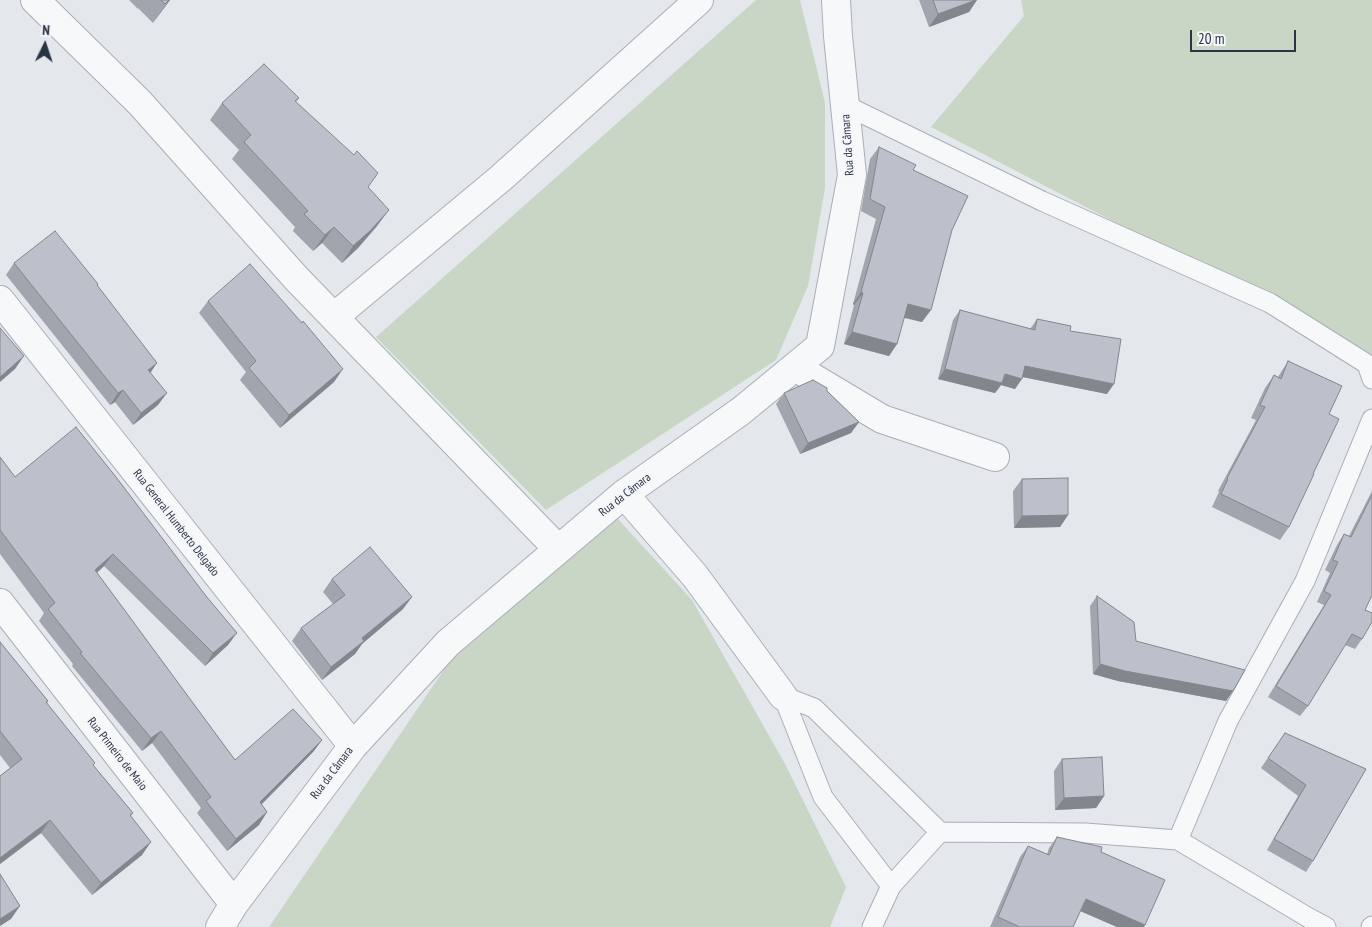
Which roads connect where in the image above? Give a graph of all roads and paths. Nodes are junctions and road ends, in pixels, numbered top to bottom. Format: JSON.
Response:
{"nodes":[{"id":1,"x":35,"y":0,"type":"edge"},
{"id":2,"x":699,"y":0,"type":"edge"},
{"id":3,"x":836,"y":0,"type":"edge"},
{"id":4,"x":845,"y":105,"type":"junction"},
{"id":5,"x":0,"y":300,"type":"edge"},
{"id":6,"x":334,"y":317,"type":"junction"},
{"id":7,"x":794,"y":367,"type":"junction"},
{"id":8,"x":1372,"y":379,"type":"edge"},
{"id":9,"x":1372,"y":419,"type":"edge"},
{"id":10,"x":995,"y":457,"type":"dead end"},
{"id":11,"x":624,"y":494,"type":"junction"},
{"id":12,"x":558,"y":549,"type":"junction"},
{"id":13,"x":0,"y":603,"type":"edge"},
{"id":14,"x":783,"y":696,"type":"junction"},
{"id":15,"x":353,"y":746,"type":"junction"},
{"id":16,"x":940,"y":832,"type":"junction"},
{"id":17,"x":1178,"y":840,"type":"junction"},
{"id":18,"x":891,"y":886,"type":"junction"},
{"id":19,"x":234,"y":904,"type":"junction"},
{"id":20,"x":220,"y":927,"type":"edge"},
{"id":21,"x":872,"y":927,"type":"edge"},
{"id":22,"x":1326,"y":927,"type":"edge"}],
"edges":[{"from":1,"to":6,"type":"street"},
{"from":2,"to":6,"type":"street"},
{"from":3,"to":4,"type":"street","name":"Rua da Câmara"},
{"from":4,"to":7,"type":"street","name":"Rua da Câmara"},
{"from":4,"to":8,"type":"lane"},
{"from":5,"to":15,"type":"street","name":"Rua General Humberto Delgado"},
{"from":6,"to":12,"type":"street"},
{"from":7,"to":10,"type":"street"},
{"from":7,"to":11,"type":"street","name":"Rua da Câmara"},
{"from":9,"to":17,"type":"lane"},
{"from":11,"to":12,"type":"street","name":"Rua da Câmara"},
{"from":11,"to":14,"type":"street"},
{"from":12,"to":15,"type":"street","name":"Rua da Câmara"},
{"from":13,"to":19,"type":"street","name":"Rua Primeiro de Maio"},
{"from":14,"to":16,"type":"lane"},
{"from":14,"to":18,"type":"lane"},
{"from":15,"to":19,"type":"street","name":"Rua da Câmara"},
{"from":16,"to":17,"type":"lane"},
{"from":16,"to":18,"type":"lane"},
{"from":17,"to":22,"type":"lane"},
{"from":18,"to":21,"type":"lane"},
{"from":19,"to":20,"type":"street","name":"Rua da Câmara"}]}
